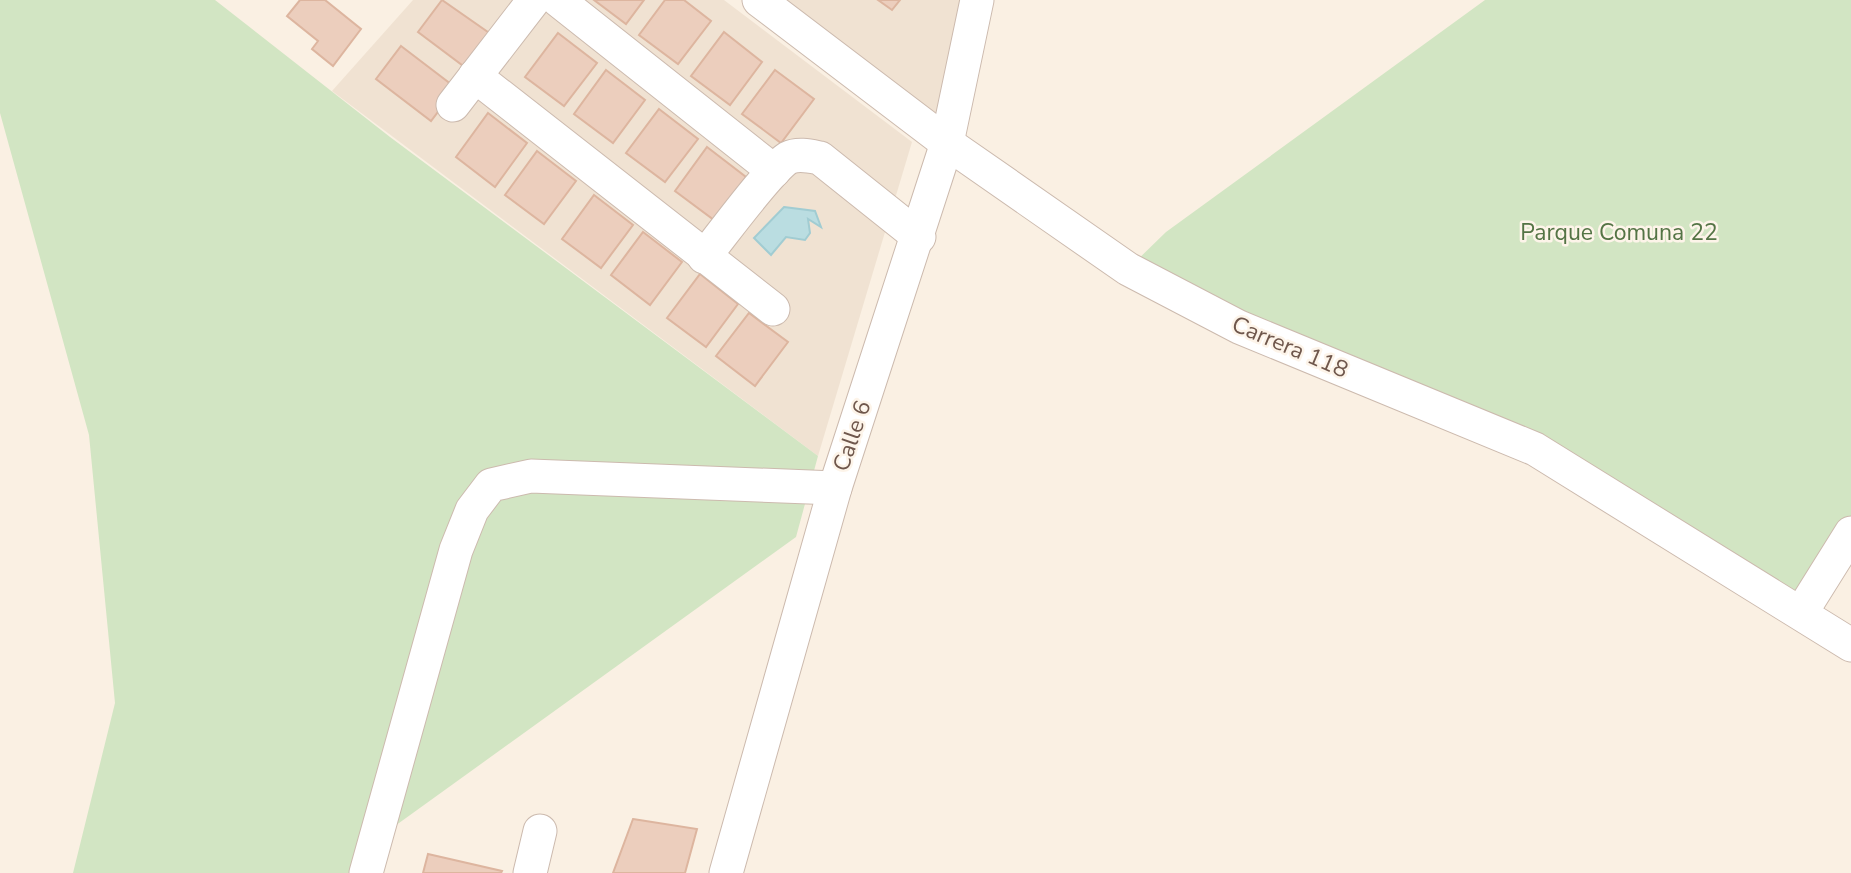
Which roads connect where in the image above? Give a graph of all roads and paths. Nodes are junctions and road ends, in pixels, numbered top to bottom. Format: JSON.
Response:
{"nodes":[{"id":1,"x":534,"y":0,"type":"edge"},
{"id":2,"x":558,"y":0,"type":"edge"},
{"id":3,"x":759,"y":0,"type":"edge"},
{"id":4,"x":976,"y":0,"type":"edge"},
{"id":5,"x":475,"y":76,"type":"junction"},
{"id":6,"x":453,"y":105,"type":"dead end"},
{"id":7,"x":947,"y":143,"type":"junction"},
{"id":8,"x":774,"y":171,"type":"junction"},
{"id":9,"x":919,"y":237,"type":"junction"},
{"id":10,"x":704,"y":257,"type":"junction"},
{"id":11,"x":772,"y":309,"type":"dead end"},
{"id":12,"x":835,"y":488,"type":"junction"},
{"id":13,"x":1851,"y":533,"type":"edge"},
{"id":14,"x":1801,"y":613,"type":"junction"},
{"id":15,"x":1851,"y":645,"type":"edge"},
{"id":16,"x":540,"y":831,"type":"dead end"},
{"id":17,"x":366,"y":873,"type":"edge"},
{"id":18,"x":530,"y":873,"type":"edge"},
{"id":19,"x":726,"y":873,"type":"edge"}],
"edges":[{"from":1,"to":5,"type":"street"},
{"from":2,"to":8,"type":"street"},
{"from":3,"to":7,"type":"street","name":"Carrera 118"},
{"from":4,"to":7,"type":"street","name":"Calle 6"},
{"from":5,"to":6,"type":"street"},
{"from":5,"to":10,"type":"street"},
{"from":7,"to":9,"type":"street","name":"Calle 6"},
{"from":7,"to":14,"type":"street","name":"Carrera 118"},
{"from":8,"to":9,"type":"street"},
{"from":8,"to":10,"type":"street"},
{"from":9,"to":12,"type":"street","name":"Calle 6"},
{"from":10,"to":11,"type":"street"},
{"from":12,"to":17,"type":"street"},
{"from":12,"to":19,"type":"street","name":"Calle 6"},
{"from":13,"to":14,"type":"street"},
{"from":14,"to":15,"type":"street","name":"Carrera 118"},
{"from":16,"to":18,"type":"street"}]}
